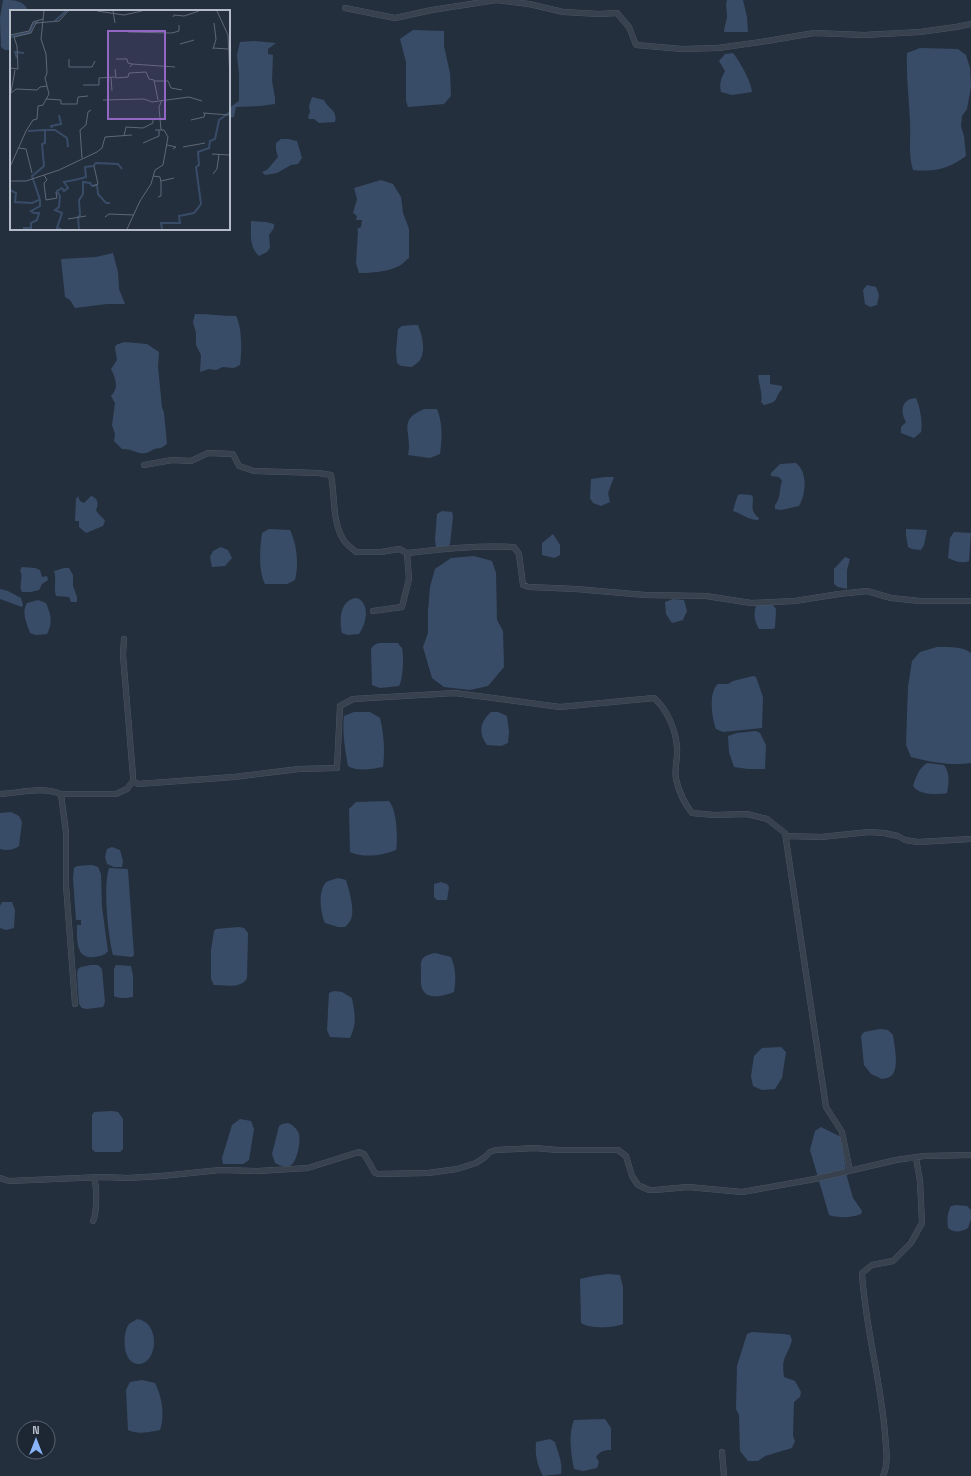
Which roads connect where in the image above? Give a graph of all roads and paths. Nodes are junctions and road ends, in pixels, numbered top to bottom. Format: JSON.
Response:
{"nodes":[{"id":1,"x":345,"y":8,"type":"dead end"},
{"id":2,"x":971,"y":24,"type":"edge"},
{"id":3,"x":144,"y":465,"type":"dead end"},
{"id":4,"x":407,"y":553,"type":"junction"},
{"id":5,"x":971,"y":601,"type":"edge"},
{"id":6,"x":373,"y":611,"type":"dead end"},
{"id":7,"x":124,"y":639,"type":"dead end"},
{"id":8,"x":134,"y":781,"type":"junction"},
{"id":9,"x":0,"y":794,"type":"edge"},
{"id":10,"x":61,"y":794,"type":"junction"},
{"id":11,"x":786,"y":836,"type":"junction"},
{"id":12,"x":971,"y":839,"type":"edge"},
{"id":13,"x":75,"y":1004,"type":"dead end"},
{"id":14,"x":971,"y":1155,"type":"edge"},
{"id":15,"x":916,"y":1158,"type":"junction"},
{"id":16,"x":850,"y":1171,"type":"junction"},
{"id":17,"x":0,"y":1178,"type":"edge"},
{"id":18,"x":94,"y":1178,"type":"junction"},
{"id":19,"x":93,"y":1221,"type":"dead end"},
{"id":20,"x":722,"y":1452,"type":"dead end"},
{"id":21,"x":724,"y":1476,"type":"edge"},
{"id":22,"x":883,"y":1476,"type":"edge"}],
"edges":[{"from":1,"to":2,"type":"street"},
{"from":3,"to":4,"type":"street"},
{"from":4,"to":5,"type":"street"},
{"from":4,"to":6,"type":"street"},
{"from":7,"to":8,"type":"street"},
{"from":8,"to":10,"type":"street"},
{"from":8,"to":11,"type":"street"},
{"from":9,"to":10,"type":"street"},
{"from":10,"to":13,"type":"street"},
{"from":11,"to":12,"type":"street"},
{"from":11,"to":16,"type":"street"},
{"from":14,"to":15,"type":"street"},
{"from":15,"to":16,"type":"street"},
{"from":15,"to":22,"type":"street"},
{"from":16,"to":18,"type":"street"},
{"from":17,"to":18,"type":"street"},
{"from":18,"to":19,"type":"street"},
{"from":20,"to":21,"type":"street"}]}
